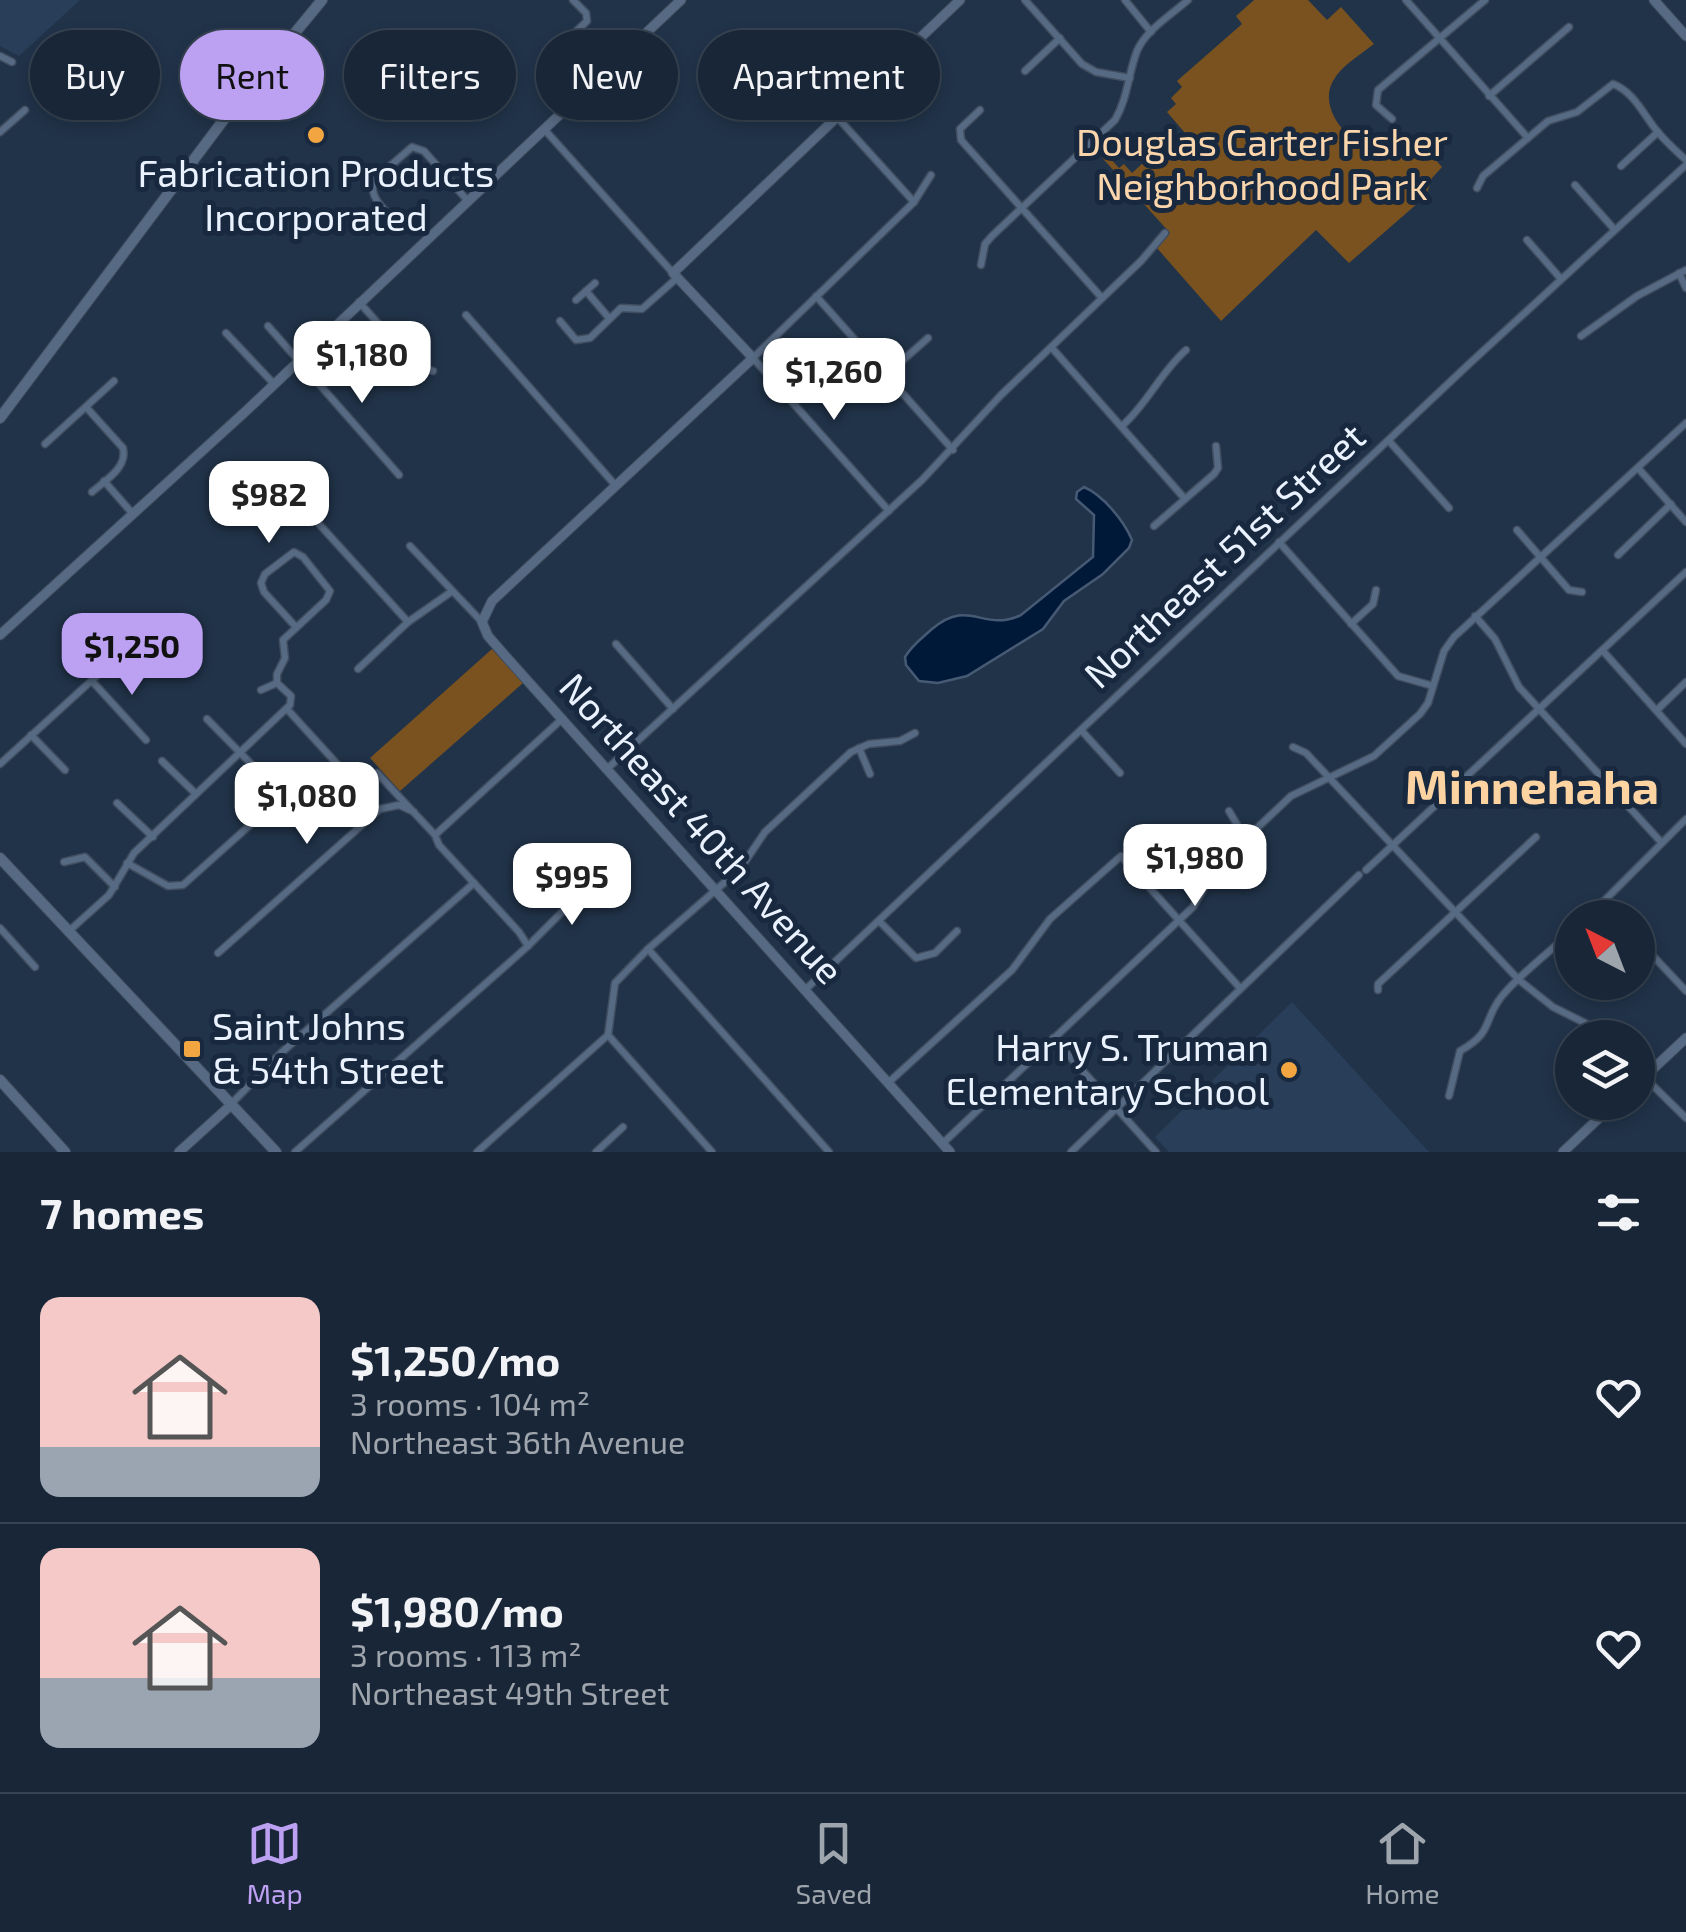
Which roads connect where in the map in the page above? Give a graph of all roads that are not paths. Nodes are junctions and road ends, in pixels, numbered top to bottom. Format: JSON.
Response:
{"nodes":[{"id":1,"x":322,"y":0,"type":"edge"},
{"id":2,"x":574,"y":0,"type":"edge"},
{"id":3,"x":681,"y":0,"type":"edge"},
{"id":4,"x":960,"y":0,"type":"edge"},
{"id":5,"x":1026,"y":0,"type":"edge"},
{"id":6,"x":1125,"y":0,"type":"edge"},
{"id":7,"x":1188,"y":0,"type":"edge"},
{"id":8,"x":1406,"y":0,"type":"edge"},
{"id":9,"x":1486,"y":0,"type":"edge"},
{"id":10,"x":1654,"y":0,"type":"edge"},
{"id":11,"x":1569,"y":27,"type":"dead end"},
{"id":12,"x":577,"y":30,"type":"edge"},
{"id":13,"x":649,"y":30,"type":"edge"},
{"id":14,"x":929,"y":30,"type":"edge"},
{"id":15,"x":1151,"y":32,"type":"junction"},
{"id":16,"x":1686,"y":36,"type":"edge"},
{"id":17,"x":1060,"y":38,"type":"junction"},
{"id":18,"x":1439,"y":38,"type":"junction"},
{"id":19,"x":0,"y":56,"type":"edge"},
{"id":20,"x":12,"y":62,"type":"dead end"},
{"id":21,"x":1025,"y":70,"type":"dead end"},
{"id":22,"x":1130,"y":78,"type":"junction"},
{"id":23,"x":1489,"y":96,"type":"junction"},
{"id":24,"x":25,"y":110,"type":"dead end"},
{"id":25,"x":980,"y":110,"type":"dead end"},
{"id":26,"x":1392,"y":119,"type":"dead end"},
{"id":27,"x":552,"y":120,"type":"edge"},
{"id":28,"x":835,"y":120,"type":"edge"},
{"id":29,"x":839,"y":120,"type":"edge"},
{"id":30,"x":543,"y":128,"type":"junction"},
{"id":31,"x":0,"y":132,"type":"edge"},
{"id":32,"x":1658,"y":132,"type":"junction"},
{"id":33,"x":1528,"y":138,"type":"junction"},
{"id":34,"x":1686,"y":163,"type":"edge"},
{"id":35,"x":1622,"y":166,"type":"dead end"},
{"id":36,"x":931,"y":176,"type":"dead end"},
{"id":37,"x":1575,"y":186,"type":"dead end"},
{"id":38,"x":1476,"y":188,"type":"dead end"},
{"id":39,"x":467,"y":200,"type":"junction"},
{"id":40,"x":914,"y":202,"type":"junction"},
{"id":41,"x":1021,"y":209,"type":"junction"},
{"id":42,"x":400,"y":226,"type":"dead end"},
{"id":43,"x":1614,"y":229,"type":"junction"},
{"id":44,"x":1165,"y":233,"type":"dead end"},
{"id":45,"x":1527,"y":240,"type":"dead end"},
{"id":46,"x":981,"y":265,"type":"dead end"},
{"id":47,"x":1682,"y":271,"type":"edge"},
{"id":48,"x":675,"y":276,"type":"junction"},
{"id":49,"x":1561,"y":279,"type":"junction"},
{"id":50,"x":595,"y":283,"type":"dead end"},
{"id":51,"x":1686,"y":288,"type":"edge"},
{"id":52,"x":586,"y":291,"type":"junction"},
{"id":53,"x":816,"y":296,"type":"junction"},
{"id":54,"x":1102,"y":298,"type":"junction"},
{"id":55,"x":576,"y":300,"type":"dead end"},
{"id":56,"x":359,"y":302,"type":"junction"},
{"id":57,"x":466,"y":316,"type":"dead end"},
{"id":58,"x":609,"y":318,"type":"junction"},
{"id":59,"x":560,"y":321,"type":"dead end"},
{"id":60,"x":268,"y":326,"type":"dead end"},
{"id":61,"x":226,"y":332,"type":"dead end"},
{"id":62,"x":1581,"y":336,"type":"dead end"},
{"id":63,"x":928,"y":338,"type":"dead end"},
{"id":64,"x":1052,"y":348,"type":"junction"},
{"id":65,"x":1186,"y":350,"type":"dead end"},
{"id":66,"x":753,"y":358,"type":"junction"},
{"id":67,"x":298,"y":361,"type":"junction"},
{"id":68,"x":433,"y":371,"type":"dead end"},
{"id":69,"x":886,"y":375,"type":"junction"},
{"id":70,"x":114,"y":381,"type":"dead end"},
{"id":71,"x":274,"y":384,"type":"junction"},
{"id":72,"x":86,"y":406,"type":"junction"},
{"id":73,"x":0,"y":418,"type":"edge"},
{"id":74,"x":1686,"y":423,"type":"edge"},
{"id":75,"x":1122,"y":426,"type":"junction"},
{"id":76,"x":1389,"y":440,"type":"junction"},
{"id":77,"x":45,"y":444,"type":"dead end"},
{"id":78,"x":1216,"y":446,"type":"dead end"},
{"id":79,"x":953,"y":450,"type":"junction"},
{"id":80,"x":1638,"y":468,"type":"junction"},
{"id":81,"x":399,"y":475,"type":"dead end"},
{"id":82,"x":104,"y":481,"type":"junction"},
{"id":83,"x":616,"y":486,"type":"junction"},
{"id":84,"x":92,"y":492,"type":"dead end"},
{"id":85,"x":1185,"y":499,"type":"junction"},
{"id":86,"x":1671,"y":504,"type":"junction"},
{"id":87,"x":1449,"y":508,"type":"dead end"},
{"id":88,"x":888,"y":511,"type":"junction"},
{"id":89,"x":310,"y":512,"type":"dead end"},
{"id":90,"x":133,"y":514,"type":"junction"},
{"id":91,"x":1686,"y":522,"type":"edge"},
{"id":92,"x":1154,"y":526,"type":"dead end"},
{"id":93,"x":1517,"y":530,"type":"dead end"},
{"id":94,"x":1280,"y":542,"type":"junction"},
{"id":95,"x":410,"y":546,"type":"dead end"},
{"id":96,"x":1618,"y":554,"type":"dead end"},
{"id":97,"x":1539,"y":558,"type":"junction"},
{"id":98,"x":1686,"y":572,"type":"edge"},
{"id":99,"x":1376,"y":590,"type":"dead end"},
{"id":100,"x":451,"y":592,"type":"junction"},
{"id":101,"x":1582,"y":592,"type":"dead end"},
{"id":102,"x":1475,"y":616,"type":"junction"},
{"id":103,"x":408,"y":622,"type":"junction"},
{"id":104,"x":482,"y":622,"type":"junction"},
{"id":105,"x":1351,"y":624,"type":"junction"},
{"id":106,"x":296,"y":626,"type":"junction"},
{"id":107,"x":0,"y":635,"type":"edge"},
{"id":108,"x":616,"y":644,"type":"dead end"},
{"id":109,"x":1603,"y":651,"type":"junction"},
{"id":110,"x":113,"y":661,"type":"dead end"},
{"id":111,"x":358,"y":670,"type":"dead end"},
{"id":112,"x":92,"y":681,"type":"junction"},
{"id":113,"x":1686,"y":682,"type":"edge"},
{"id":114,"x":278,"y":683,"type":"junction"},
{"id":115,"x":1432,"y":686,"type":"junction"},
{"id":116,"x":261,"y":690,"type":"dead end"},
{"id":117,"x":288,"y":709,"type":"junction"},
{"id":118,"x":672,"y":709,"type":"junction"},
{"id":119,"x":1658,"y":709,"type":"junction"},
{"id":120,"x":1539,"y":710,"type":"junction"},
{"id":121,"x":207,"y":719,"type":"dead end"},
{"id":122,"x":562,"y":719,"type":"junction"},
{"id":123,"x":1081,"y":730,"type":"junction"},
{"id":124,"x":915,"y":733,"type":"dead end"},
{"id":125,"x":32,"y":735,"type":"junction"},
{"id":126,"x":146,"y":740,"type":"dead end"},
{"id":127,"x":1686,"y":744,"type":"edge"},
{"id":128,"x":1293,"y":747,"type":"dead end"},
{"id":129,"x":859,"y":748,"type":"junction"},
{"id":130,"x":239,"y":753,"type":"junction"},
{"id":131,"x":162,"y":761,"type":"dead end"},
{"id":132,"x":0,"y":764,"type":"edge"},
{"id":133,"x":338,"y":766,"type":"dead end"},
{"id":134,"x":607,"y":769,"type":"junction"},
{"id":135,"x":65,"y":770,"type":"dead end"},
{"id":136,"x":377,"y":773,"type":"dead end"},
{"id":137,"x":1120,"y":773,"type":"dead end"},
{"id":138,"x":870,"y":774,"type":"dead end"},
{"id":139,"x":1328,"y":778,"type":"junction"},
{"id":140,"x":196,"y":794,"type":"junction"},
{"id":141,"x":117,"y":803,"type":"dead end"},
{"id":142,"x":1229,"y":811,"type":"dead end"},
{"id":143,"x":414,"y":812,"type":"junction"},
{"id":144,"x":1686,"y":819,"type":"edge"},
{"id":145,"x":435,"y":835,"type":"junction"},
{"id":146,"x":152,"y":836,"type":"junction"},
{"id":147,"x":1536,"y":837,"type":"dead end"},
{"id":148,"x":1244,"y":838,"type":"junction"},
{"id":149,"x":1661,"y":842,"type":"junction"},
{"id":150,"x":1391,"y":847,"type":"junction"},
{"id":151,"x":64,"y":862,"type":"dead end"},
{"id":152,"x":128,"y":863,"type":"junction"},
{"id":153,"x":2,"y":864,"type":"edge"},
{"id":154,"x":591,"y":882,"type":"dead end"},
{"id":155,"x":474,"y":883,"type":"junction"},
{"id":156,"x":115,"y":887,"type":"junction"},
{"id":157,"x":715,"y":889,"type":"junction"},
{"id":158,"x":1606,"y":900,"type":"edge"},
{"id":159,"x":1457,"y":912,"type":"junction"},
{"id":160,"x":1180,"y":920,"type":"junction"},
{"id":161,"x":879,"y":921,"type":"junction"},
{"id":162,"x":0,"y":928,"type":"edge"},
{"id":163,"x":68,"y":932,"type":"junction"},
{"id":164,"x":957,"y":932,"type":"dead end"},
{"id":165,"x":528,"y":946,"type":"junction"},
{"id":166,"x":1555,"y":947,"type":"edge"},
{"id":167,"x":648,"y":949,"type":"junction"},
{"id":168,"x":218,"y":952,"type":"dead end"},
{"id":169,"x":1655,"y":958,"type":"edge"},
{"id":170,"x":35,"y":967,"type":"dead end"},
{"id":171,"x":1519,"y":980,"type":"junction"},
{"id":172,"x":1240,"y":988,"type":"junction"},
{"id":173,"x":805,"y":990,"type":"junction"},
{"id":174,"x":1378,"y":990,"type":"dead end"},
{"id":175,"x":1686,"y":991,"type":"edge"},
{"id":176,"x":1579,"y":1020,"type":"edge"},
{"id":177,"x":608,"y":1034,"type":"junction"},
{"id":178,"x":1053,"y":1038,"type":"junction"},
{"id":179,"x":1686,"y":1038,"type":"edge"},
{"id":180,"x":1655,"y":1064,"type":"edge"},
{"id":181,"x":0,"y":1080,"type":"edge"},
{"id":182,"x":888,"y":1083,"type":"junction"},
{"id":183,"x":1655,"y":1090,"type":"edge"},
{"id":184,"x":1449,"y":1096,"type":"dead end"},
{"id":185,"x":230,"y":1105,"type":"junction"},
{"id":186,"x":1116,"y":1110,"type":"junction"},
{"id":187,"x":1686,"y":1118,"type":"edge"},
{"id":188,"x":1597,"y":1120,"type":"edge"},
{"id":189,"x":623,"y":1127,"type":"dead end"},
{"id":190,"x":946,"y":1148,"type":"edge"},
{"id":191,"x":65,"y":1152,"type":"edge"},
{"id":192,"x":179,"y":1152,"type":"edge"},
{"id":193,"x":276,"y":1152,"type":"edge"},
{"id":194,"x":295,"y":1152,"type":"edge"},
{"id":195,"x":477,"y":1152,"type":"edge"},
{"id":196,"x":596,"y":1152,"type":"edge"},
{"id":197,"x":712,"y":1152,"type":"edge"},
{"id":198,"x":829,"y":1152,"type":"edge"},
{"id":199,"x":1071,"y":1152,"type":"edge"},
{"id":200,"x":1156,"y":1152,"type":"edge"},
{"id":201,"x":1563,"y":1152,"type":"edge"}],
"edges":[{"from":1,"to":73,"type":"main road"},
{"from":2,"to":12,"type":"street"},
{"from":3,"to":13,"type":"street"},
{"from":4,"to":14,"type":"street"},
{"from":5,"to":17,"type":"street"},
{"from":6,"to":15,"type":"street"},
{"from":7,"to":15,"type":"street"},
{"from":8,"to":18,"type":"street"},
{"from":9,"to":18,"type":"street"},
{"from":10,"to":16,"type":"street"},
{"from":11,"to":23,"type":"street"},
{"from":15,"to":22,"type":"street"},
{"from":17,"to":21,"type":"street"},
{"from":17,"to":22,"type":"street"},
{"from":18,"to":23,"type":"street"},
{"from":18,"to":26,"type":"street"},
{"from":19,"to":20,"type":"street"},
{"from":22,"to":41,"type":"street"},
{"from":23,"to":33,"type":"street"},
{"from":24,"to":31,"type":"street"},
{"from":25,"to":41,"type":"street"},
{"from":27,"to":30,"type":"street"},
{"from":28,"to":48,"type":"street"},
{"from":29,"to":40,"type":"street"},
{"from":30,"to":39,"type":"street"},
{"from":30,"to":48,"type":"street"},
{"from":32,"to":33,"type":"street"},
{"from":32,"to":34,"type":"street"},
{"from":32,"to":35,"type":"street"},
{"from":33,"to":38,"type":"street"},
{"from":34,"to":43,"type":"street","name":"Northeast 51st Street"},
{"from":36,"to":40,"type":"street"},
{"from":37,"to":43,"type":"street"},
{"from":39,"to":42,"type":"street"},
{"from":39,"to":56,"type":"street"},
{"from":40,"to":53,"type":"street"},
{"from":41,"to":46,"type":"street"},
{"from":41,"to":54,"type":"street"},
{"from":43,"to":49,"type":"street","name":"Northeast 51st Street"},
{"from":44,"to":54,"type":"street"},
{"from":45,"to":49,"type":"street"},
{"from":47,"to":51,"type":"street"},
{"from":47,"to":62,"type":"street"},
{"from":48,"to":58,"type":"street"},
{"from":48,"to":66,"type":"street"},
{"from":49,"to":76,"type":"street","name":"Northeast 51st Street"},
{"from":50,"to":52,"type":"street"},
{"from":52,"to":55,"type":"street"},
{"from":52,"to":58,"type":"street"},
{"from":53,"to":66,"type":"street"},
{"from":53,"to":69,"type":"street"},
{"from":54,"to":64,"type":"street"},
{"from":56,"to":67,"type":"street"},
{"from":56,"to":68,"type":"street"},
{"from":57,"to":83,"type":"street"},
{"from":58,"to":59,"type":"street"},
{"from":60,"to":67,"type":"street"},
{"from":61,"to":71,"type":"street"},
{"from":63,"to":69,"type":"street"},
{"from":64,"to":75,"type":"street"},
{"from":64,"to":79,"type":"street"},
{"from":65,"to":75,"type":"street"},
{"from":66,"to":83,"type":"street"},
{"from":66,"to":88,"type":"street"},
{"from":67,"to":71,"type":"street"},
{"from":67,"to":81,"type":"street"},
{"from":69,"to":79,"type":"street"},
{"from":70,"to":72,"type":"street"},
{"from":71,"to":90,"type":"street"},
{"from":72,"to":77,"type":"street"},
{"from":72,"to":82,"type":"street"},
{"from":74,"to":80,"type":"street"},
{"from":75,"to":85,"type":"street"},
{"from":76,"to":87,"type":"street"},
{"from":76,"to":94,"type":"street","name":"Northeast 51st Street"},
{"from":78,"to":85,"type":"street"},
{"from":79,"to":88,"type":"street"},
{"from":80,"to":86,"type":"street"},
{"from":80,"to":97,"type":"street"},
{"from":82,"to":84,"type":"street"},
{"from":82,"to":90,"type":"street"},
{"from":83,"to":104,"type":"street"},
{"from":85,"to":92,"type":"street"},
{"from":86,"to":91,"type":"street"},
{"from":86,"to":96,"type":"street"},
{"from":88,"to":118,"type":"street"},
{"from":89,"to":103,"type":"street"},
{"from":90,"to":107,"type":"street"},
{"from":93,"to":97,"type":"street"},
{"from":94,"to":105,"type":"street"},
{"from":94,"to":123,"type":"street","name":"Northeast 51st Street"},
{"from":95,"to":100,"type":"street","name":"Northeast 40th Avenue"},
{"from":97,"to":101,"type":"street"},
{"from":97,"to":102,"type":"street"},
{"from":98,"to":109,"type":"street"},
{"from":99,"to":105,"type":"street"},
{"from":100,"to":103,"type":"street"},
{"from":100,"to":104,"type":"street","name":"Northeast 40th Avenue"},
{"from":102,"to":115,"type":"street"},
{"from":102,"to":120,"type":"street"},
{"from":103,"to":111,"type":"street"},
{"from":104,"to":122,"type":"street","name":"Northeast 40th Avenue"},
{"from":105,"to":115,"type":"street"},
{"from":106,"to":106,"type":"street"},
{"from":106,"to":114,"type":"street"},
{"from":108,"to":118,"type":"street"},
{"from":109,"to":119,"type":"street"},
{"from":109,"to":120,"type":"street"},
{"from":110,"to":112,"type":"street"},
{"from":112,"to":125,"type":"street"},
{"from":112,"to":126,"type":"street"},
{"from":113,"to":119,"type":"street"},
{"from":114,"to":116,"type":"street"},
{"from":114,"to":117,"type":"street"},
{"from":115,"to":139,"type":"street"},
{"from":117,"to":130,"type":"street"},
{"from":117,"to":133,"type":"street"},
{"from":118,"to":134,"type":"street"},
{"from":119,"to":127,"type":"street"},
{"from":120,"to":149,"type":"street"},
{"from":120,"to":150,"type":"street"},
{"from":121,"to":130,"type":"street"},
{"from":122,"to":134,"type":"street","name":"Northeast 40th Avenue"},
{"from":122,"to":145,"type":"street"},
{"from":123,"to":137,"type":"street"},
{"from":123,"to":161,"type":"street","name":"Northeast 51st Street"},
{"from":124,"to":129,"type":"street"},
{"from":125,"to":132,"type":"street"},
{"from":125,"to":135,"type":"street"},
{"from":128,"to":139,"type":"street"},
{"from":129,"to":138,"type":"street"},
{"from":129,"to":157,"type":"street"},
{"from":130,"to":140,"type":"street"},
{"from":130,"to":152,"type":"street"},
{"from":131,"to":140,"type":"street"},
{"from":134,"to":157,"type":"street","name":"Northeast 40th Avenue"},
{"from":136,"to":143,"type":"street"},
{"from":139,"to":148,"type":"street"},
{"from":139,"to":150,"type":"street"},
{"from":140,"to":146,"type":"street"},
{"from":141,"to":146,"type":"street"},
{"from":142,"to":148,"type":"street"},
{"from":143,"to":145,"type":"street"},
{"from":143,"to":168,"type":"street"},
{"from":144,"to":149,"type":"street"},
{"from":145,"to":155,"type":"street"},
{"from":146,"to":152,"type":"street"},
{"from":147,"to":159,"type":"street"},
{"from":148,"to":160,"type":"street"},
{"from":149,"to":158,"type":"street"},
{"from":150,"to":159,"type":"street"},
{"from":150,"to":172,"type":"street"},
{"from":151,"to":156,"type":"street"},
{"from":152,"to":156,"type":"street"},
{"from":153,"to":163,"type":"main road"},
{"from":154,"to":165,"type":"street"},
{"from":155,"to":165,"type":"street"},
{"from":155,"to":185,"type":"street"},
{"from":156,"to":163,"type":"street"},
{"from":157,"to":167,"type":"street"},
{"from":157,"to":173,"type":"street","name":"Northeast 40th Avenue"},
{"from":159,"to":171,"type":"street"},
{"from":159,"to":174,"type":"street"},
{"from":160,"to":172,"type":"street"},
{"from":160,"to":178,"type":"street"},
{"from":160,"to":182,"type":"street"},
{"from":161,"to":164,"type":"street"},
{"from":161,"to":173,"type":"street","name":"Northeast 51st Street"},
{"from":162,"to":170,"type":"street"},
{"from":163,"to":185,"type":"main road"},
{"from":165,"to":194,"type":"street"},
{"from":166,"to":171,"type":"street"},
{"from":167,"to":177,"type":"street"},
{"from":167,"to":198,"type":"street"},
{"from":169,"to":175,"type":"street"},
{"from":171,"to":176,"type":"street"},
{"from":171,"to":184,"type":"street"},
{"from":172,"to":186,"type":"street"},
{"from":173,"to":182,"type":"street","name":"Northeast 40th Avenue"},
{"from":177,"to":195,"type":"street"},
{"from":177,"to":197,"type":"street"},
{"from":178,"to":186,"type":"street"},
{"from":178,"to":190,"type":"street"},
{"from":179,"to":180,"type":"street"},
{"from":181,"to":191,"type":"main road"},
{"from":182,"to":190,"type":"street","name":"Northeast 40th Avenue"},
{"from":183,"to":187,"type":"street"},
{"from":185,"to":192,"type":"street"},
{"from":185,"to":193,"type":"main road"},
{"from":186,"to":199,"type":"street"},
{"from":186,"to":200,"type":"street"},
{"from":188,"to":201,"type":"street"},
{"from":189,"to":196,"type":"street"}]}
